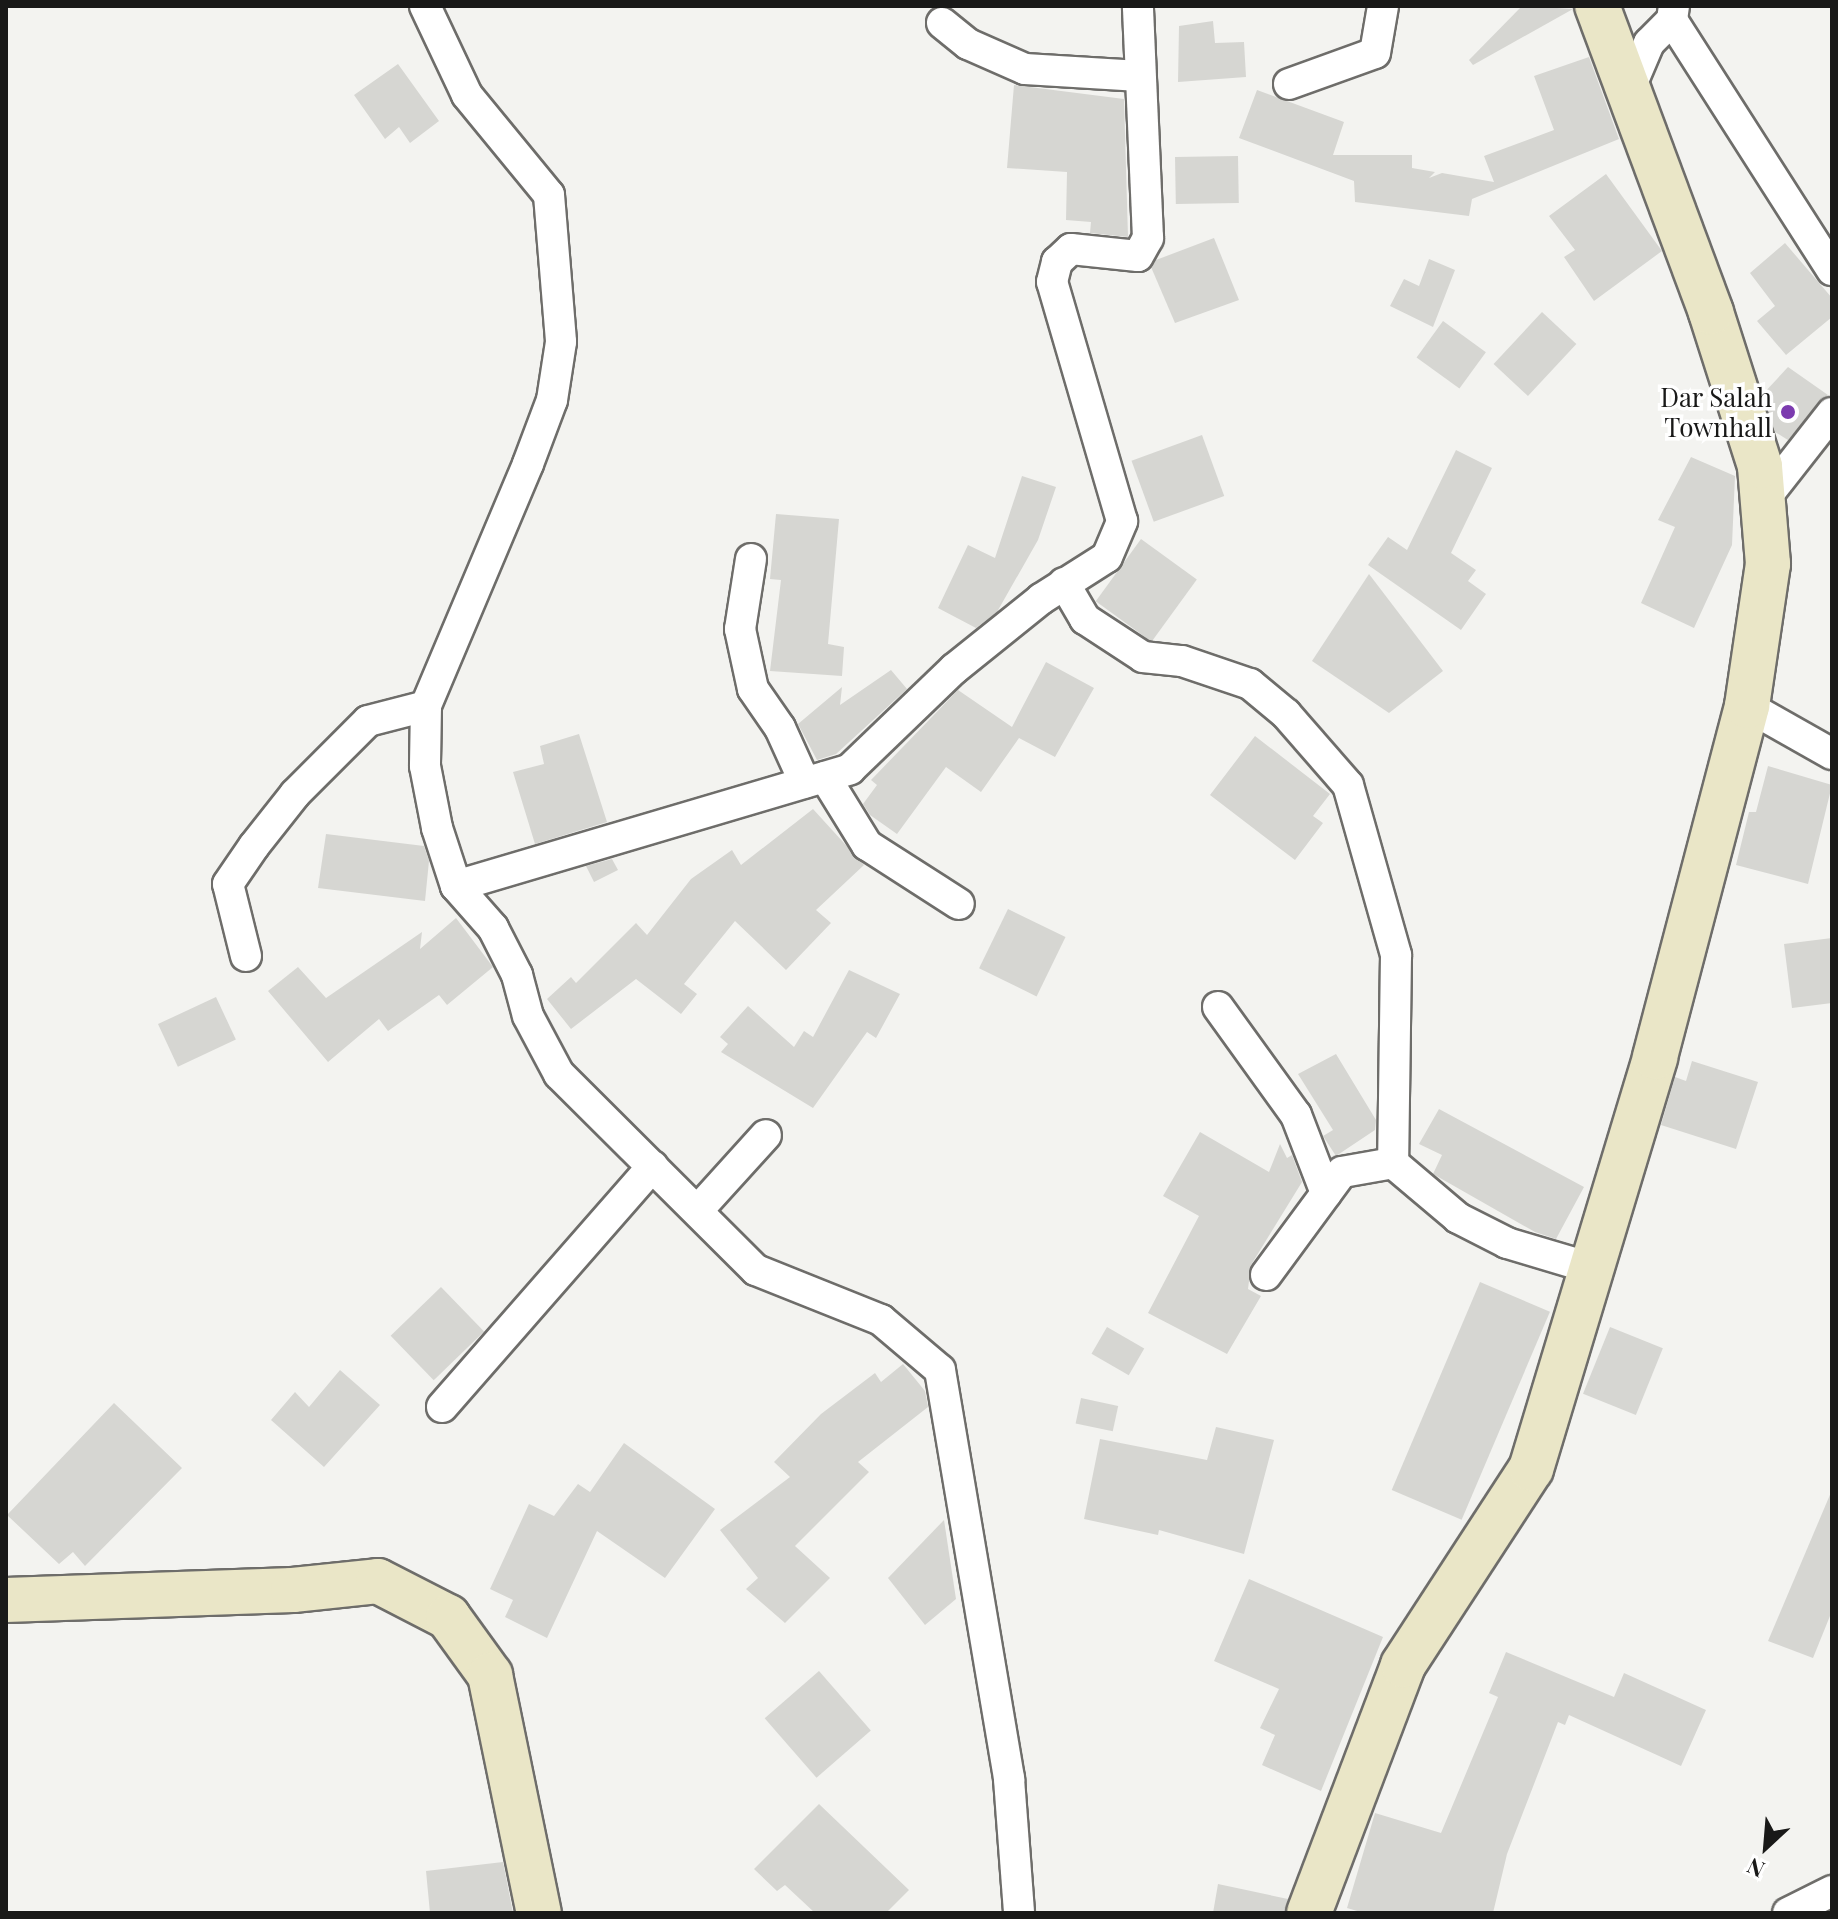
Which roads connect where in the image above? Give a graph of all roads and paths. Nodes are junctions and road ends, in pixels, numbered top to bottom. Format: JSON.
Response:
{"nodes":[{"id":1,"x":425,"y":6,"type":"edge"},
{"id":2,"x":1138,"y":6,"type":"edge"},
{"id":3,"x":1383,"y":6,"type":"edge"},
{"id":4,"x":1597,"y":6,"type":"edge"},
{"id":5,"x":1673,"y":13,"type":"edge"},
{"id":6,"x":942,"y":23,"type":"dead end"},
{"id":7,"x":1140,"y":76,"type":"junction"},
{"id":8,"x":1289,"y":84,"type":"dead end"},
{"id":9,"x":1629,"y":90,"type":"junction"},
{"id":10,"x":1832,"y":270,"type":"edge"},
{"id":11,"x":1832,"y":413,"type":"edge"},
{"id":12,"x":1763,"y":501,"type":"junction"},
{"id":13,"x":751,"y":559,"type":"dead end"},
{"id":14,"x":1064,"y":583,"type":"junction"},
{"id":15,"x":426,"y":706,"type":"junction"},
{"id":16,"x":1747,"y":706,"type":"junction"},
{"id":17,"x":1832,"y":754,"type":"edge"},
{"id":18,"x":815,"y":780,"type":"junction"},
{"id":19,"x":456,"y":886,"type":"junction"},
{"id":20,"x":959,"y":904,"type":"dead end"},
{"id":21,"x":246,"y":956,"type":"dead end"},
{"id":22,"x":1218,"y":1007,"type":"dead end"},
{"id":23,"x":766,"y":1135,"type":"dead end"},
{"id":24,"x":1393,"y":1163,"type":"junction"},
{"id":25,"x":653,"y":1166,"type":"junction"},
{"id":26,"x":1326,"y":1193,"type":"junction"},
{"id":27,"x":698,"y":1210,"type":"junction"},
{"id":28,"x":1591,"y":1268,"type":"junction"},
{"id":29,"x":1266,"y":1275,"type":"dead end"},
{"id":30,"x":442,"y":1407,"type":"dead end"},
{"id":31,"x":6,"y":1600,"type":"edge"},
{"id":32,"x":1832,"y":1891,"type":"edge"},
{"id":33,"x":539,"y":1913,"type":"edge"},
{"id":34,"x":1019,"y":1913,"type":"edge"},
{"id":35,"x":1309,"y":1913,"type":"edge"},
{"id":36,"x":1788,"y":1913,"type":"edge"}],
"edges":[{"from":1,"to":15,"type":"street"},
{"from":2,"to":7,"type":"street"},
{"from":3,"to":8,"type":"street"},
{"from":4,"to":9,"type":"street"},
{"from":5,"to":9,"type":"street"},
{"from":5,"to":10,"type":"street"},
{"from":6,"to":7,"type":"street"},
{"from":7,"to":14,"type":"street"},
{"from":9,"to":12,"type":"street"},
{"from":11,"to":12,"type":"street"},
{"from":12,"to":16,"type":"street"},
{"from":13,"to":18,"type":"street"},
{"from":14,"to":18,"type":"street"},
{"from":14,"to":24,"type":"street"},
{"from":15,"to":19,"type":"street"},
{"from":15,"to":21,"type":"street"},
{"from":16,"to":17,"type":"street"},
{"from":16,"to":28,"type":"street"},
{"from":18,"to":19,"type":"street"},
{"from":18,"to":20,"type":"street"},
{"from":19,"to":25,"type":"street"},
{"from":22,"to":26,"type":"street"},
{"from":23,"to":27,"type":"street"},
{"from":24,"to":26,"type":"street"},
{"from":24,"to":28,"type":"street"},
{"from":25,"to":27,"type":"street"},
{"from":25,"to":30,"type":"street"},
{"from":26,"to":29,"type":"street"},
{"from":27,"to":34,"type":"street"},
{"from":28,"to":35,"type":"street"},
{"from":31,"to":33,"type":"street"},
{"from":32,"to":36,"type":"street"}]}
